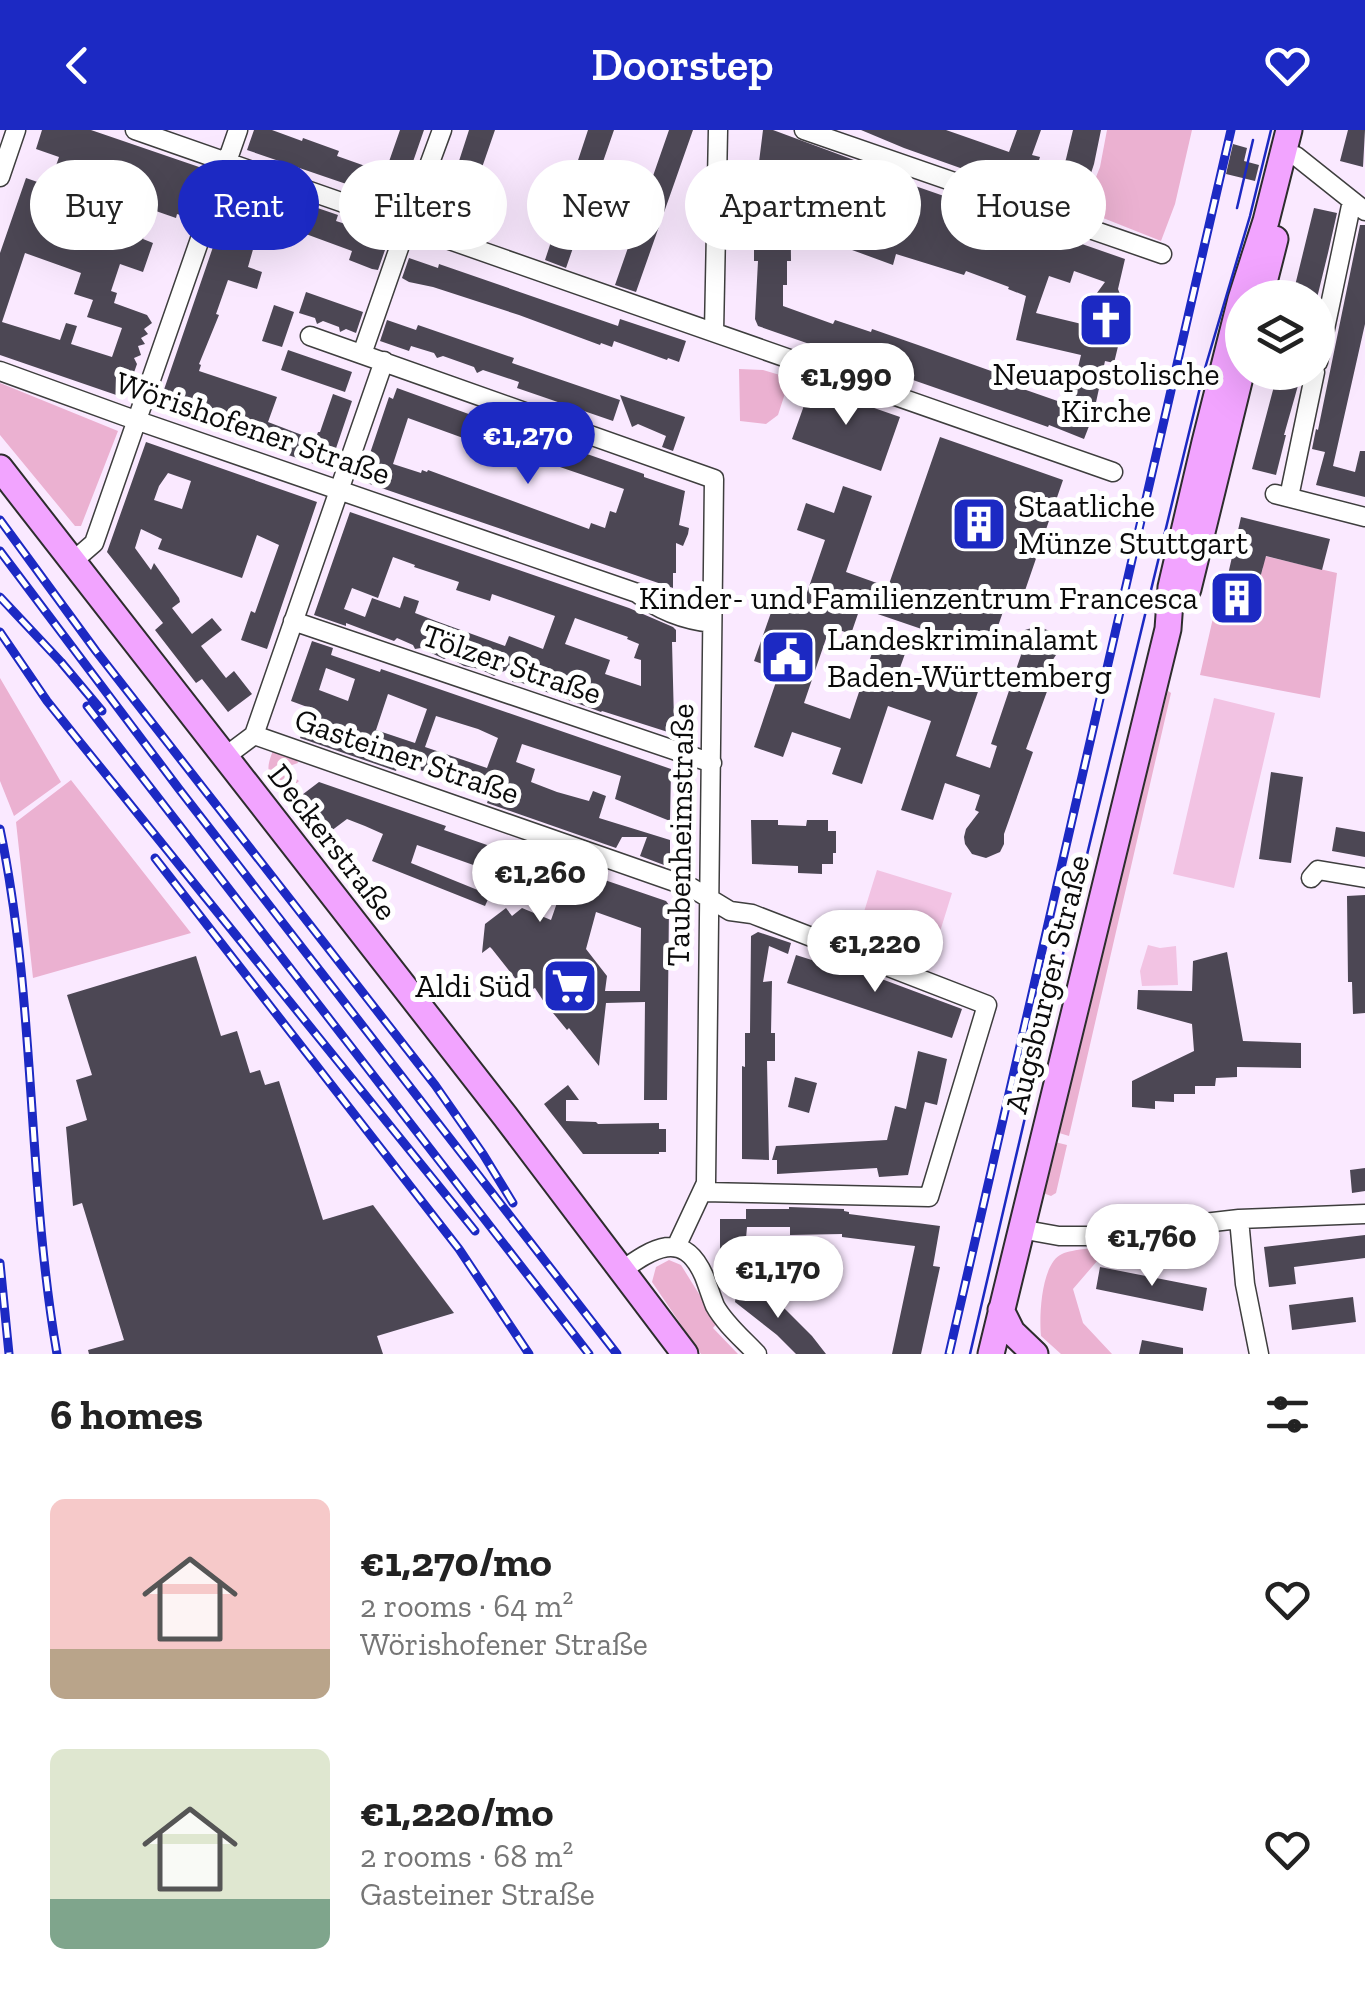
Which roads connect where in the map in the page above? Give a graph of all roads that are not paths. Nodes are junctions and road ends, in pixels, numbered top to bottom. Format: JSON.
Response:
{"nodes":[{"id":1,"x":16,"y":130,"type":"edge"},
{"id":2,"x":135,"y":130,"type":"edge"},
{"id":3,"x":238,"y":130,"type":"edge"},
{"id":4,"x":442,"y":130,"type":"edge"},
{"id":5,"x":718,"y":130,"type":"edge"},
{"id":6,"x":804,"y":130,"type":"edge"},
{"id":7,"x":1289,"y":130,"type":"edge"},
{"id":8,"x":1302,"y":130,"type":"edge"},
{"id":9,"x":1296,"y":156,"type":"junction"},
{"id":10,"x":221,"y":160,"type":"edge"},
{"id":11,"x":228,"y":160,"type":"edge"},
{"id":12,"x":431,"y":160,"type":"edge"},
{"id":13,"x":0,"y":177,"type":"edge"},
{"id":14,"x":1359,"y":206,"type":"edge"},
{"id":15,"x":196,"y":250,"type":"edge"},
{"id":16,"x":397,"y":250,"type":"edge"},
{"id":17,"x":478,"y":250,"type":"edge"},
{"id":18,"x":1162,"y":254,"type":"dead end"},
{"id":19,"x":1265,"y":280,"type":"edge"},
{"id":20,"x":1335,"y":297,"type":"edge"},
{"id":21,"x":714,"y":332,"type":"junction"},
{"id":22,"x":310,"y":336,"type":"dead end"},
{"id":23,"x":362,"y":354,"type":"junction"},
{"id":24,"x":384,"y":362,"type":"junction"},
{"id":25,"x":0,"y":371,"type":"edge"},
{"id":26,"x":1237,"y":390,"type":"edge"},
{"id":27,"x":1310,"y":390,"type":"edge"},
{"id":28,"x":136,"y":420,"type":"junction"},
{"id":29,"x":0,"y":468,"type":"edge"},
{"id":30,"x":1113,"y":472,"type":"dead end"},
{"id":31,"x":338,"y":489,"type":"junction"},
{"id":32,"x":1365,"y":517,"type":"edge"},
{"id":33,"x":72,"y":562,"type":"junction"},
{"id":34,"x":293,"y":621,"type":"junction"},
{"id":35,"x":712,"y":623,"type":"junction"},
{"id":36,"x":1168,"y":630,"type":"junction"},
{"id":37,"x":254,"y":735,"type":"junction"},
{"id":38,"x":226,"y":756,"type":"junction"},
{"id":39,"x":712,"y":763,"type":"junction"},
{"id":40,"x":1311,"y":878,"type":"dead end"},
{"id":41,"x":1365,"y":878,"type":"edge"},
{"id":42,"x":710,"y":899,"type":"junction"},
{"id":43,"x":703,"y":1192,"type":"junction"},
{"id":44,"x":1365,"y":1214,"type":"edge"},
{"id":45,"x":1238,"y":1219,"type":"junction"},
{"id":46,"x":1020,"y":1229,"type":"junction"},
{"id":47,"x":676,"y":1246,"type":"junction"},
{"id":48,"x":621,"y":1271,"type":"junction"},
{"id":49,"x":1002,"y":1310,"type":"junction"},
{"id":50,"x":685,"y":1354,"type":"edge"},
{"id":51,"x":756,"y":1354,"type":"edge"},
{"id":52,"x":991,"y":1354,"type":"edge"},
{"id":53,"x":1035,"y":1354,"type":"edge"},
{"id":54,"x":1259,"y":1354,"type":"edge"}],
"edges":[{"from":1,"to":13,"type":"street"},
{"from":2,"to":10,"type":"street"},
{"from":3,"to":11,"type":"street"},
{"from":4,"to":12,"type":"street"},
{"from":5,"to":21,"type":"street"},
{"from":6,"to":18,"type":"street"},
{"from":7,"to":36,"type":"main road","name":"Augsburger Straße"},
{"from":8,"to":9,"type":"main road"},
{"from":9,"to":14,"type":"street"},
{"from":9,"to":19,"type":"main road"},
{"from":14,"to":20,"type":"street"},
{"from":15,"to":28,"type":"street"},
{"from":16,"to":23,"type":"street"},
{"from":17,"to":21,"type":"street"},
{"from":21,"to":30,"type":"street"},
{"from":22,"to":23,"type":"street"},
{"from":23,"to":24,"type":"street"},
{"from":24,"to":31,"type":"street"},
{"from":24,"to":35,"type":"street","name":"Taubenheimstraße"},
{"from":25,"to":28,"type":"street","name":"Wörishofener Straße"},
{"from":26,"to":36,"type":"main road","name":"Augsburger Straße"},
{"from":27,"to":32,"type":"street"},
{"from":28,"to":31,"type":"street","name":"Wörishofener Straße"},
{"from":28,"to":33,"type":"street"},
{"from":29,"to":33,"type":"main road","name":"Deckerstraße"},
{"from":31,"to":34,"type":"street"},
{"from":31,"to":35,"type":"street","name":"Wörishofener Straße"},
{"from":33,"to":38,"type":"main road","name":"Deckerstraße"},
{"from":34,"to":37,"type":"street"},
{"from":34,"to":39,"type":"street","name":"Tölzer Straße"},
{"from":35,"to":39,"type":"street","name":"Taubenheimstraße"},
{"from":36,"to":46,"type":"main road","name":"Augsburger Straße"},
{"from":37,"to":38,"type":"street"},
{"from":37,"to":42,"type":"street","name":"Gasteiner Straße"},
{"from":38,"to":48,"type":"main road","name":"Deckerstraße"},
{"from":39,"to":42,"type":"street","name":"Taubenheimstraße"},
{"from":40,"to":41,"type":"street"},
{"from":42,"to":43,"type":"street","name":"Taubenheimstraße"},
{"from":42,"to":43,"type":"street","name":"Gasteiner Straße"},
{"from":43,"to":47,"type":"street"},
{"from":44,"to":45,"type":"street"},
{"from":45,"to":46,"type":"street"},
{"from":45,"to":54,"type":"street"},
{"from":46,"to":49,"type":"main road","name":"Augsburger Straße"},
{"from":47,"to":48,"type":"street"},
{"from":47,"to":51,"type":"street"},
{"from":48,"to":50,"type":"main road","name":"Deckerstraße"},
{"from":49,"to":52,"type":"main road","name":"Augsburger Straße"},
{"from":49,"to":53,"type":"main road"}]}
